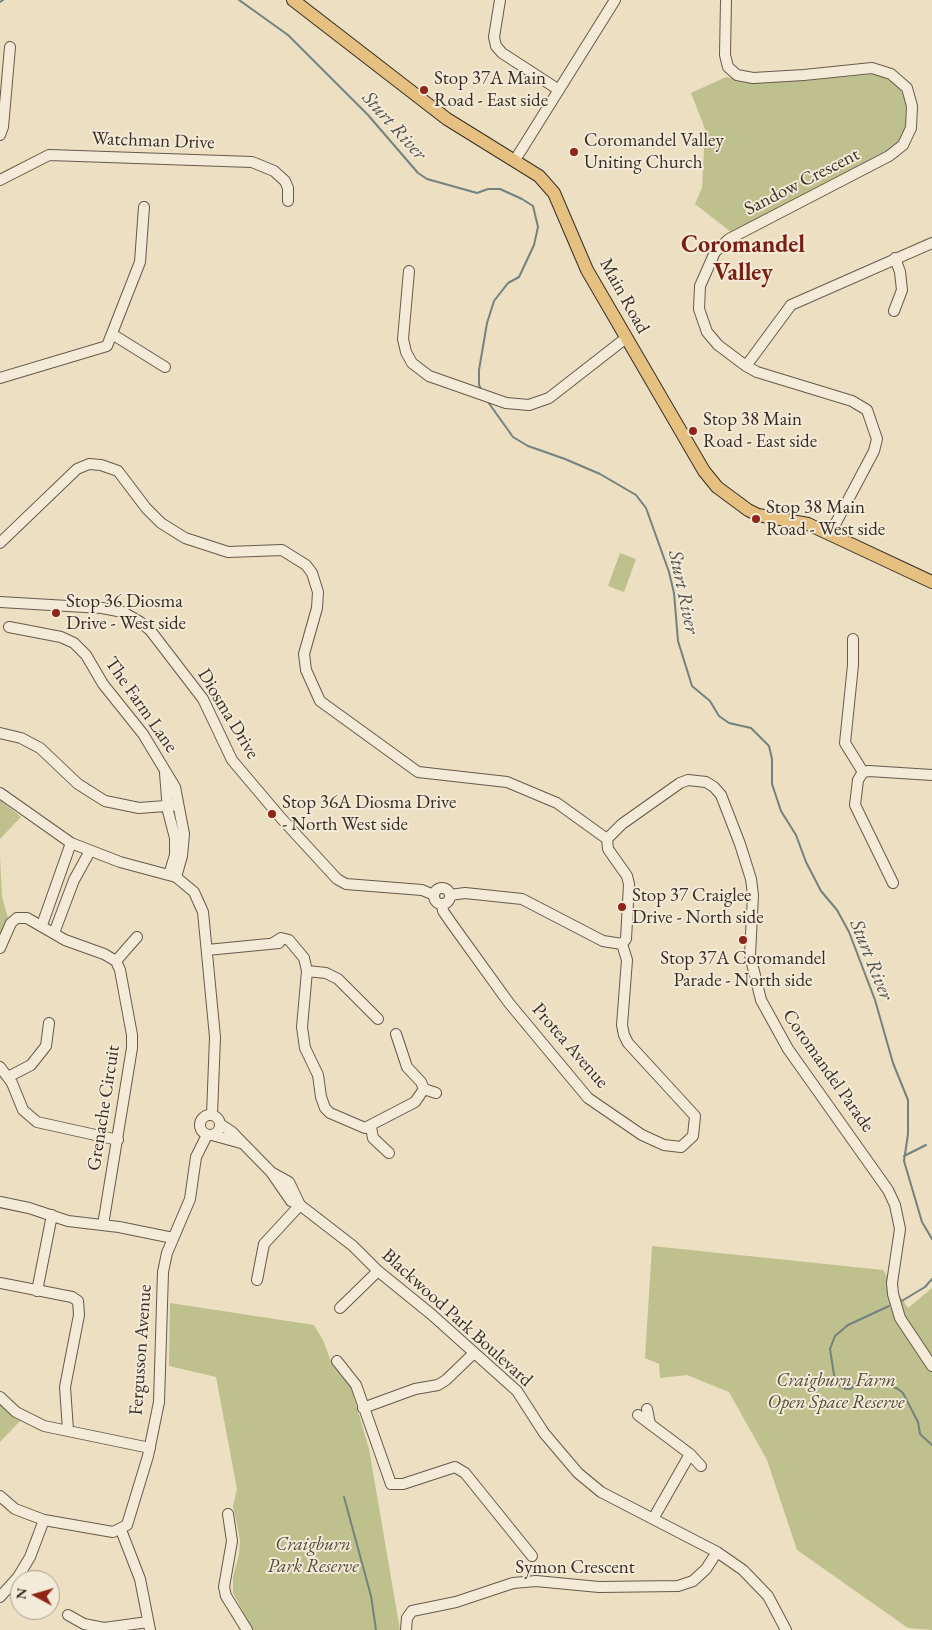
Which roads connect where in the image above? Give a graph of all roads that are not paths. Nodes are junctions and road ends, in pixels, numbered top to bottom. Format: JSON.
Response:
{"nodes":[{"id":1,"x":293,"y":0,"type":"edge"},
{"id":2,"x":500,"y":0,"type":"edge"},
{"id":3,"x":615,"y":0,"type":"edge"},
{"id":4,"x":726,"y":0,"type":"edge"},
{"id":5,"x":10,"y":47,"type":"dead end"},
{"id":6,"x":558,"y":90,"type":"junction"},
{"id":7,"x":0,"y":135,"type":"edge"},
{"id":8,"x":515,"y":160,"type":"junction"},
{"id":9,"x":0,"y":180,"type":"edge"},
{"id":10,"x":288,"y":201,"type":"dead end"},
{"id":11,"x":144,"y":208,"type":"dead end"},
{"id":12,"x":932,"y":243,"type":"edge"},
{"id":13,"x":896,"y":258,"type":"junction"},
{"id":14,"x":409,"y":270,"type":"dead end"},
{"id":15,"x":894,"y":310,"type":"dead end"},
{"id":16,"x":112,"y":334,"type":"junction"},
{"id":17,"x":626,"y":338,"type":"junction"},
{"id":18,"x":746,"y":366,"type":"junction"},
{"id":19,"x":165,"y":367,"type":"dead end"},
{"id":20,"x":0,"y":378,"type":"edge"},
{"id":21,"x":830,"y":534,"type":"junction"},
{"id":22,"x":0,"y":543,"type":"edge"},
{"id":23,"x":932,"y":582,"type":"edge"},
{"id":24,"x":0,"y":602,"type":"edge"},
{"id":25,"x":10,"y":627,"type":"dead end"},
{"id":26,"x":853,"y":639,"type":"dead end"},
{"id":27,"x":0,"y":733,"type":"edge"},
{"id":28,"x":863,"y":772,"type":"junction"},
{"id":29,"x":932,"y":775,"type":"edge"},
{"id":30,"x":0,"y":792,"type":"edge"},
{"id":31,"x":173,"y":805,"type":"junction"},
{"id":32,"x":607,"y":840,"type":"junction"},
{"id":33,"x":71,"y":843,"type":"junction"},
{"id":34,"x":90,"y":851,"type":"junction"},
{"id":35,"x":172,"y":876,"type":"junction"},
{"id":36,"x":893,"y":883,"type":"dead end"},
{"id":37,"x":434,"y":895,"type":"junction"},
{"id":38,"x":450,"y":895,"type":"junction"},
{"id":39,"x":442,"y":904,"type":"junction"},
{"id":40,"x":42,"y":925,"type":"junction"},
{"id":41,"x":54,"y":932,"type":"junction"},
{"id":42,"x":137,"y":937,"type":"dead end"},
{"id":43,"x":622,"y":944,"type":"junction"},
{"id":44,"x":0,"y":948,"type":"edge"},
{"id":45,"x":207,"y":950,"type":"junction"},
{"id":46,"x":116,"y":961,"type":"junction"},
{"id":47,"x":308,"y":971,"type":"junction"},
{"id":48,"x":378,"y":1019,"type":"dead end"},
{"id":49,"x":49,"y":1023,"type":"dead end"},
{"id":50,"x":396,"y":1034,"type":"dead end"},
{"id":51,"x":0,"y":1067,"type":"edge"},
{"id":52,"x":8,"y":1077,"type":"junction"},
{"id":53,"x":424,"y":1089,"type":"junction"},
{"id":54,"x":436,"y":1093,"type":"dead end"},
{"id":55,"x":212,"y":1115,"type":"junction"},
{"id":56,"x":220,"y":1124,"type":"junction"},
{"id":57,"x":371,"y":1127,"type":"junction"},
{"id":58,"x":210,"y":1135,"type":"junction"},
{"id":59,"x":118,"y":1140,"type":"junction"},
{"id":60,"x":242,"y":1143,"type":"junction"},
{"id":61,"x":389,"y":1153,"type":"dead end"},
{"id":62,"x":0,"y":1202,"type":"edge"},
{"id":63,"x":300,"y":1205,"type":"junction"},
{"id":64,"x":52,"y":1216,"type":"junction"},
{"id":65,"x":103,"y":1225,"type":"junction"},
{"id":66,"x":173,"y":1238,"type":"junction"},
{"id":67,"x":378,"y":1271,"type":"junction"},
{"id":68,"x":257,"y":1280,"type":"dead end"},
{"id":69,"x":0,"y":1283,"type":"edge"},
{"id":70,"x":37,"y":1291,"type":"junction"},
{"id":71,"x":340,"y":1308,"type":"dead end"},
{"id":72,"x":474,"y":1353,"type":"junction"},
{"id":73,"x":337,"y":1361,"type":"dead end"},
{"id":74,"x":932,"y":1366,"type":"edge"},
{"id":75,"x":0,"y":1397,"type":"edge"},
{"id":76,"x":364,"y":1408,"type":"junction"},
{"id":77,"x":647,"y":1409,"type":"dead end"},
{"id":78,"x":638,"y":1415,"type":"dead end"},
{"id":79,"x":650,"y":1424,"type":"junction"},
{"id":80,"x":68,"y":1430,"type":"junction"},
{"id":81,"x":150,"y":1448,"type":"junction"},
{"id":82,"x":690,"y":1454,"type":"junction"},
{"id":83,"x":701,"y":1466,"type":"dead end"},
{"id":84,"x":0,"y":1496,"type":"edge"},
{"id":85,"x":228,"y":1514,"type":"dead end"},
{"id":86,"x":653,"y":1519,"type":"junction"},
{"id":87,"x":44,"y":1520,"type":"junction"},
{"id":88,"x":121,"y":1530,"type":"junction"},
{"id":89,"x":717,"y":1552,"type":"junction"},
{"id":90,"x":532,"y":1556,"type":"dead end"},
{"id":91,"x":0,"y":1597,"type":"edge"},
{"id":92,"x":68,"y":1615,"type":"dead end"},
{"id":93,"x":149,"y":1626,"type":"edge"},
{"id":94,"x":247,"y":1630,"type":"edge"},
{"id":95,"x":406,"y":1630,"type":"edge"},
{"id":96,"x":786,"y":1630,"type":"edge"}],
"edges":[{"from":1,"to":8,"type":"main road","name":"Main Road"},
{"from":2,"to":6,"type":"street"},
{"from":3,"to":6,"type":"street"},
{"from":4,"to":18,"type":"street","name":"Sandow Crescent"},
{"from":5,"to":7,"type":"street"},
{"from":6,"to":8,"type":"street"},
{"from":8,"to":17,"type":"main road","name":"Main Road"},
{"from":9,"to":10,"type":"street","name":"Watchman Drive"},
{"from":11,"to":16,"type":"street"},
{"from":12,"to":13,"type":"street"},
{"from":13,"to":15,"type":"street"},
{"from":13,"to":18,"type":"street"},
{"from":14,"to":17,"type":"street"},
{"from":16,"to":19,"type":"street"},
{"from":16,"to":20,"type":"street"},
{"from":17,"to":21,"type":"main road","name":"Main Road"},
{"from":18,"to":21,"type":"street","name":"Sandow Crescent"},
{"from":21,"to":23,"type":"main road","name":"Main Road"},
{"from":22,"to":32,"type":"street"},
{"from":24,"to":37,"type":"street","name":"Diosma Drive"},
{"from":25,"to":31,"type":"street","name":"The Farm Lane"},
{"from":26,"to":28,"type":"street"},
{"from":27,"to":31,"type":"street"},
{"from":28,"to":29,"type":"street"},
{"from":28,"to":36,"type":"street"},
{"from":30,"to":33,"type":"street"},
{"from":31,"to":35,"type":"street","name":"The Farm Lane"},
{"from":32,"to":43,"type":"street"},
{"from":32,"to":74,"type":"street","name":"Coromandel Parade"},
{"from":33,"to":34,"type":"street"},
{"from":33,"to":40,"type":"street"},
{"from":34,"to":35,"type":"street"},
{"from":34,"to":41,"type":"street"},
{"from":35,"to":45,"type":"street"},
{"from":37,"to":38,"type":"street"},
{"from":37,"to":39,"type":"street"},
{"from":38,"to":39,"type":"street"},
{"from":38,"to":43,"type":"street"},
{"from":39,"to":43,"type":"street","name":"Protea Avenue"},
{"from":40,"to":41,"type":"street"},
{"from":40,"to":44,"type":"street"},
{"from":41,"to":46,"type":"street"},
{"from":42,"to":46,"type":"street"},
{"from":45,"to":47,"type":"street"},
{"from":45,"to":55,"type":"street"},
{"from":46,"to":59,"type":"street","name":"Grenache Circuit"},
{"from":47,"to":48,"type":"street"},
{"from":47,"to":57,"type":"street"},
{"from":49,"to":52,"type":"street"},
{"from":50,"to":53,"type":"street"},
{"from":51,"to":52,"type":"street"},
{"from":52,"to":59,"type":"street"},
{"from":53,"to":54,"type":"street"},
{"from":53,"to":57,"type":"street"},
{"from":55,"to":56,"type":"street"},
{"from":55,"to":58,"type":"street"},
{"from":56,"to":58,"type":"street"},
{"from":56,"to":60,"type":"street","name":"Blackwood Park Boulevard"},
{"from":57,"to":61,"type":"street"},
{"from":58,"to":60,"type":"street"},
{"from":58,"to":66,"type":"street","name":"Fergusson Avenue"},
{"from":59,"to":65,"type":"street","name":"Grenache Circuit"},
{"from":60,"to":63,"type":"street","name":"Blackwood Park Boulevard"},
{"from":62,"to":64,"type":"street"},
{"from":63,"to":67,"type":"street","name":"Blackwood Park Boulevard"},
{"from":63,"to":68,"type":"street"},
{"from":64,"to":65,"type":"street"},
{"from":64,"to":70,"type":"street"},
{"from":65,"to":66,"type":"street"},
{"from":66,"to":81,"type":"street","name":"Fergusson Avenue"},
{"from":67,"to":71,"type":"street"},
{"from":67,"to":72,"type":"street","name":"Blackwood Park Boulevard"},
{"from":69,"to":70,"type":"street"},
{"from":70,"to":80,"type":"street"},
{"from":72,"to":76,"type":"street"},
{"from":72,"to":86,"type":"street","name":"Blackwood Park Boulevard"},
{"from":73,"to":76,"type":"street"},
{"from":75,"to":80,"type":"street"},
{"from":76,"to":90,"type":"street"},
{"from":77,"to":79,"type":"street"},
{"from":78,"to":79,"type":"street"},
{"from":79,"to":82,"type":"street"},
{"from":80,"to":81,"type":"street"},
{"from":81,"to":88,"type":"street","name":"Fergusson Avenue"},
{"from":82,"to":83,"type":"street"},
{"from":82,"to":86,"type":"street"},
{"from":84,"to":87,"type":"street"},
{"from":85,"to":94,"type":"street"},
{"from":86,"to":89,"type":"street","name":"Blackwood Park Boulevard"},
{"from":87,"to":88,"type":"street"},
{"from":87,"to":91,"type":"street"},
{"from":88,"to":93,"type":"street"},
{"from":89,"to":95,"type":"street","name":"Symon Crescent"},
{"from":89,"to":96,"type":"street","name":"Blackwood Park Boulevard"},
{"from":92,"to":93,"type":"street"}]}
